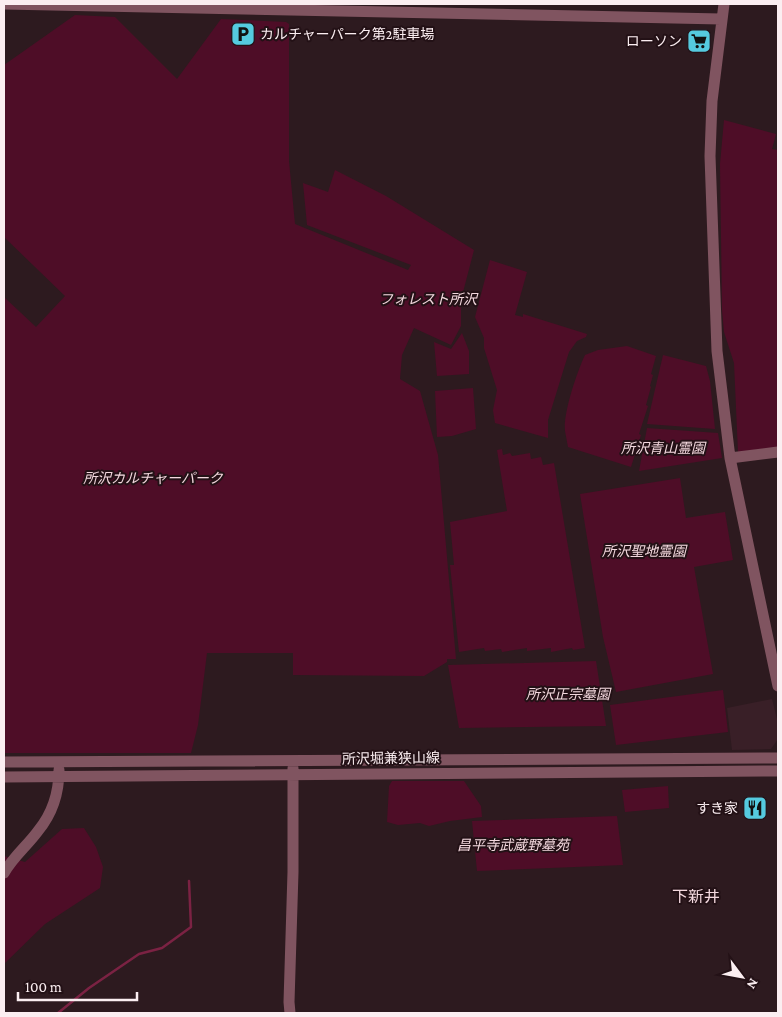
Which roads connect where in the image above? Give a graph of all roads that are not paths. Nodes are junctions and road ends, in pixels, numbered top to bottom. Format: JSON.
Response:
{"nodes":[{"id":1,"x":4,"y":4,"type":"edge"},
{"id":2,"x":724,"y":4,"type":"edge"},
{"id":3,"x":721,"y":19,"type":"junction"},
{"id":4,"x":778,"y":452,"type":"edge"},
{"id":5,"x":730,"y":458,"type":"junction"},
{"id":6,"x":778,"y":686,"type":"edge"},
{"id":7,"x":778,"y":758,"type":"edge"},
{"id":8,"x":4,"y":762,"type":"edge"},
{"id":9,"x":58,"y":762,"type":"junction"},
{"id":10,"x":293,"y":762,"type":"junction"},
{"id":11,"x":778,"y":771,"type":"edge"},
{"id":12,"x":293,"y":774,"type":"junction"},
{"id":13,"x":4,"y":776,"type":"edge"},
{"id":14,"x":59,"y":776,"type":"junction"},
{"id":15,"x":4,"y":873,"type":"edge"},
{"id":16,"x":290,"y":1013,"type":"edge"}],
"edges":[{"from":1,"to":3,"type":"street"},
{"from":2,"to":3,"type":"street"},
{"from":3,"to":5,"type":"street"},
{"from":4,"to":5,"type":"street"},
{"from":5,"to":6,"type":"street"},
{"from":7,"to":10,"type":"street","name":"所沢堀兼狭山線"},
{"from":8,"to":9,"type":"street","name":"所沢堀兼狭山線"},
{"from":9,"to":10,"type":"street","name":"所沢堀兼狭山線"},
{"from":9,"to":14,"type":"street"},
{"from":10,"to":12,"type":"street"},
{"from":11,"to":12,"type":"street","name":"所沢堀兼狭山線"},
{"from":12,"to":14,"type":"street","name":"所沢堀兼狭山線"},
{"from":12,"to":16,"type":"street"},
{"from":13,"to":14,"type":"street","name":"所沢堀兼狭山線"},
{"from":14,"to":15,"type":"street"}]}
